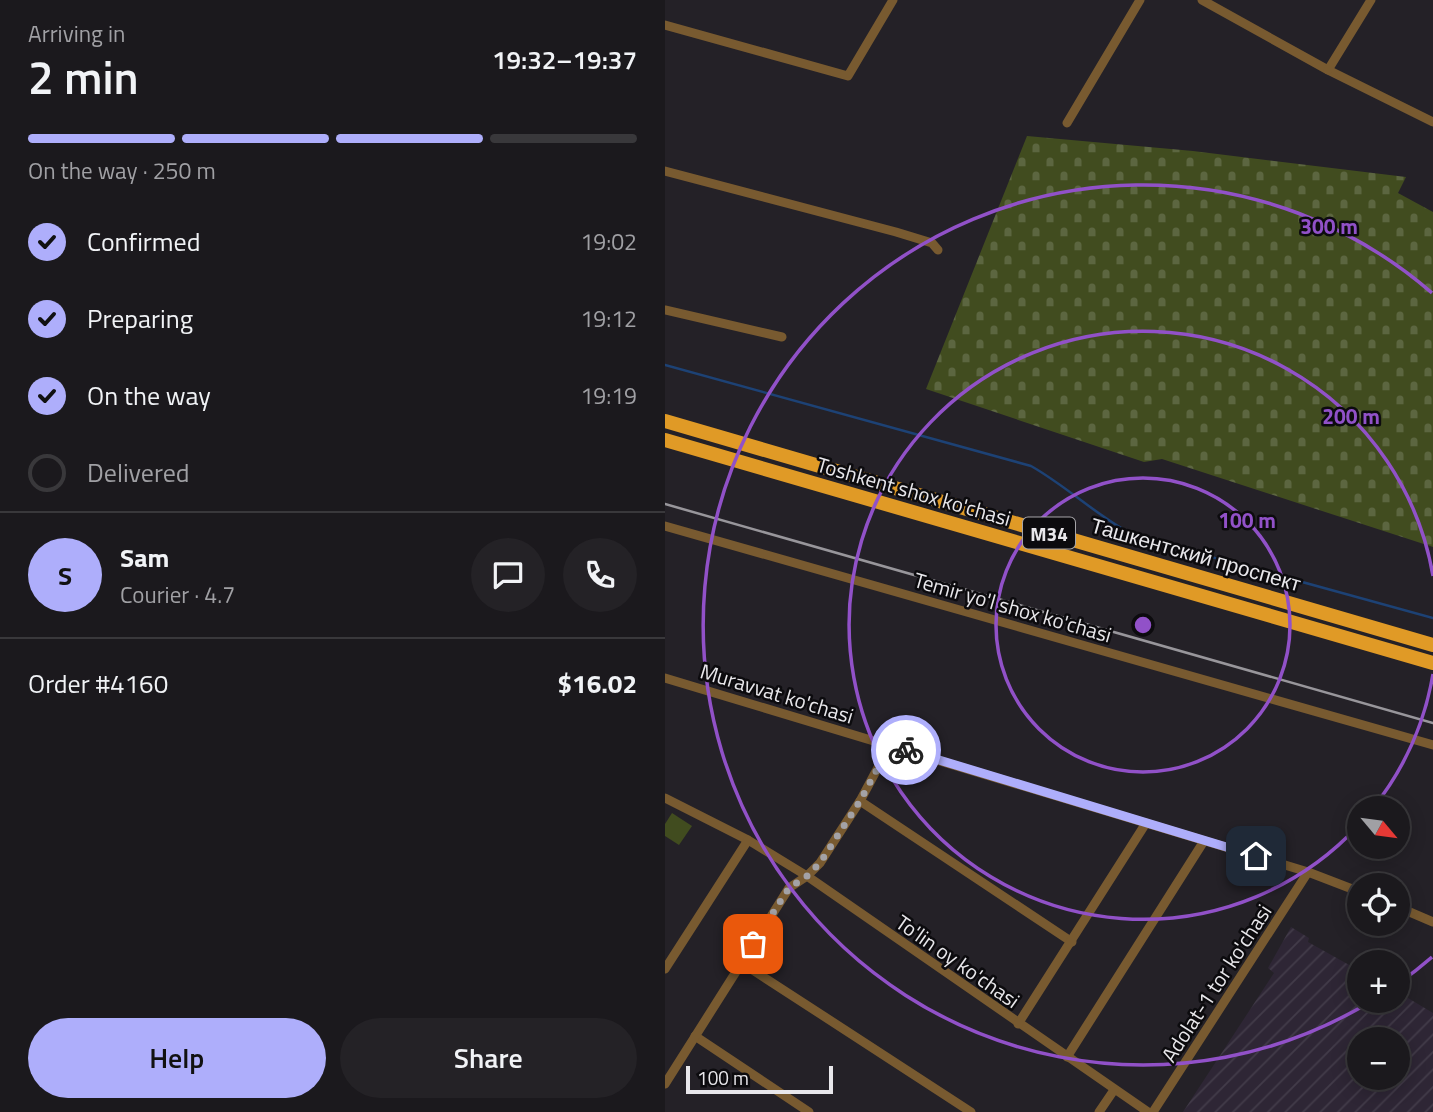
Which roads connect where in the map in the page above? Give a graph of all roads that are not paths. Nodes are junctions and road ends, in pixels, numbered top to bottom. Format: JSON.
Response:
{"nodes":[{"id":1,"x":893,"y":0,"type":"edge"},
{"id":2,"x":1140,"y":0,"type":"edge"},
{"id":3,"x":1202,"y":0,"type":"edge"},
{"id":4,"x":1371,"y":0,"type":"edge"},
{"id":5,"x":665,"y":25,"type":"edge"},
{"id":6,"x":1328,"y":70,"type":"junction"},
{"id":7,"x":1433,"y":122,"type":"edge"},
{"id":8,"x":1067,"y":123,"type":"dead end"},
{"id":9,"x":665,"y":171,"type":"edge"},
{"id":10,"x":938,"y":250,"type":"dead end"},
{"id":11,"x":665,"y":310,"type":"edge"},
{"id":12,"x":782,"y":337,"type":"dead end"},
{"id":13,"x":665,"y":421,"type":"edge"},
{"id":14,"x":665,"y":440,"type":"edge"},
{"id":15,"x":665,"y":526,"type":"edge"},
{"id":16,"x":1433,"y":645,"type":"edge"},
{"id":17,"x":1433,"y":663,"type":"edge"},
{"id":18,"x":665,"y":678,"type":"edge"},
{"id":19,"x":890,"y":745,"type":"junction"},
{"id":20,"x":1433,"y":745,"type":"edge"},
{"id":21,"x":665,"y":798,"type":"edge"},
{"id":22,"x":860,"y":801,"type":"junction"},
{"id":23,"x":1146,"y":823,"type":"junction"},
{"id":24,"x":748,"y":840,"type":"junction"},
{"id":25,"x":1204,"y":841,"type":"junction"},
{"id":26,"x":1308,"y":872,"type":"junction"},
{"id":27,"x":807,"y":876,"type":"junction"},
{"id":28,"x":1347,"y":887,"type":"edge"},
{"id":29,"x":1410,"y":912,"type":"edge"},
{"id":30,"x":1433,"y":922,"type":"edge"},
{"id":31,"x":1072,"y":942,"type":"junction"},
{"id":32,"x":742,"y":963,"type":"junction"},
{"id":33,"x":665,"y":969,"type":"edge"},
{"id":34,"x":1018,"y":1024,"type":"junction"},
{"id":35,"x":695,"y":1036,"type":"junction"},
{"id":36,"x":1067,"y":1057,"type":"junction"},
{"id":37,"x":665,"y":1084,"type":"edge"},
{"id":38,"x":1114,"y":1090,"type":"junction"},
{"id":39,"x":809,"y":1112,"type":"edge"},
{"id":40,"x":971,"y":1112,"type":"edge"},
{"id":41,"x":1099,"y":1112,"type":"edge"},
{"id":42,"x":1148,"y":1112,"type":"edge"},
{"id":43,"x":1153,"y":1112,"type":"edge"}],
"edges":[{"from":1,"to":5,"type":"street"},
{"from":2,"to":8,"type":"street"},
{"from":3,"to":6,"type":"street"},
{"from":4,"to":6,"type":"street"},
{"from":6,"to":7,"type":"street"},
{"from":9,"to":10,"type":"street"},
{"from":11,"to":12,"type":"street"},
{"from":13,"to":16,"type":"highway","name":"Ташкентский проспект","number":"M34"},
{"from":14,"to":17,"type":"highway","name":"Toshkent shox ko'chasi","number":"M34"},
{"from":15,"to":20,"type":"street","name":"Temir yo'l shox ko'chasi"},
{"from":18,"to":19,"type":"street","name":"Muravvat ko'chasi"},
{"from":19,"to":22,"type":"street"},
{"from":19,"to":23,"type":"street","name":"Muravvat ko'chasi"},
{"from":21,"to":24,"type":"street","name":"To'lin oy ko'chasi"},
{"from":22,"to":27,"type":"street"},
{"from":22,"to":31,"type":"street"},
{"from":23,"to":25,"type":"street","name":"Muravvat ko'chasi"},
{"from":23,"to":31,"type":"street"},
{"from":24,"to":27,"type":"street","name":"To'lin oy ko'chasi"},
{"from":24,"to":33,"type":"street"},
{"from":25,"to":26,"type":"street","name":"Muravvat ko'chasi"},
{"from":25,"to":36,"type":"street"},
{"from":26,"to":28,"type":"street","name":"Muravvat ko'chasi"},
{"from":26,"to":43,"type":"street","name":"Adolat-1 tor ko'chasi"},
{"from":27,"to":32,"type":"street"},
{"from":27,"to":34,"type":"street","name":"To'lin oy ko'chasi"},
{"from":29,"to":30,"type":"street"},
{"from":31,"to":34,"type":"street"},
{"from":32,"to":35,"type":"street"},
{"from":32,"to":40,"type":"street"},
{"from":34,"to":36,"type":"street","name":"To'lin oy ko'chasi"},
{"from":35,"to":37,"type":"street"},
{"from":35,"to":39,"type":"street"},
{"from":36,"to":38,"type":"street","name":"To'lin oy ko'chasi"},
{"from":38,"to":41,"type":"street"},
{"from":38,"to":42,"type":"street","name":"To'lin oy ko'chasi"}]}
